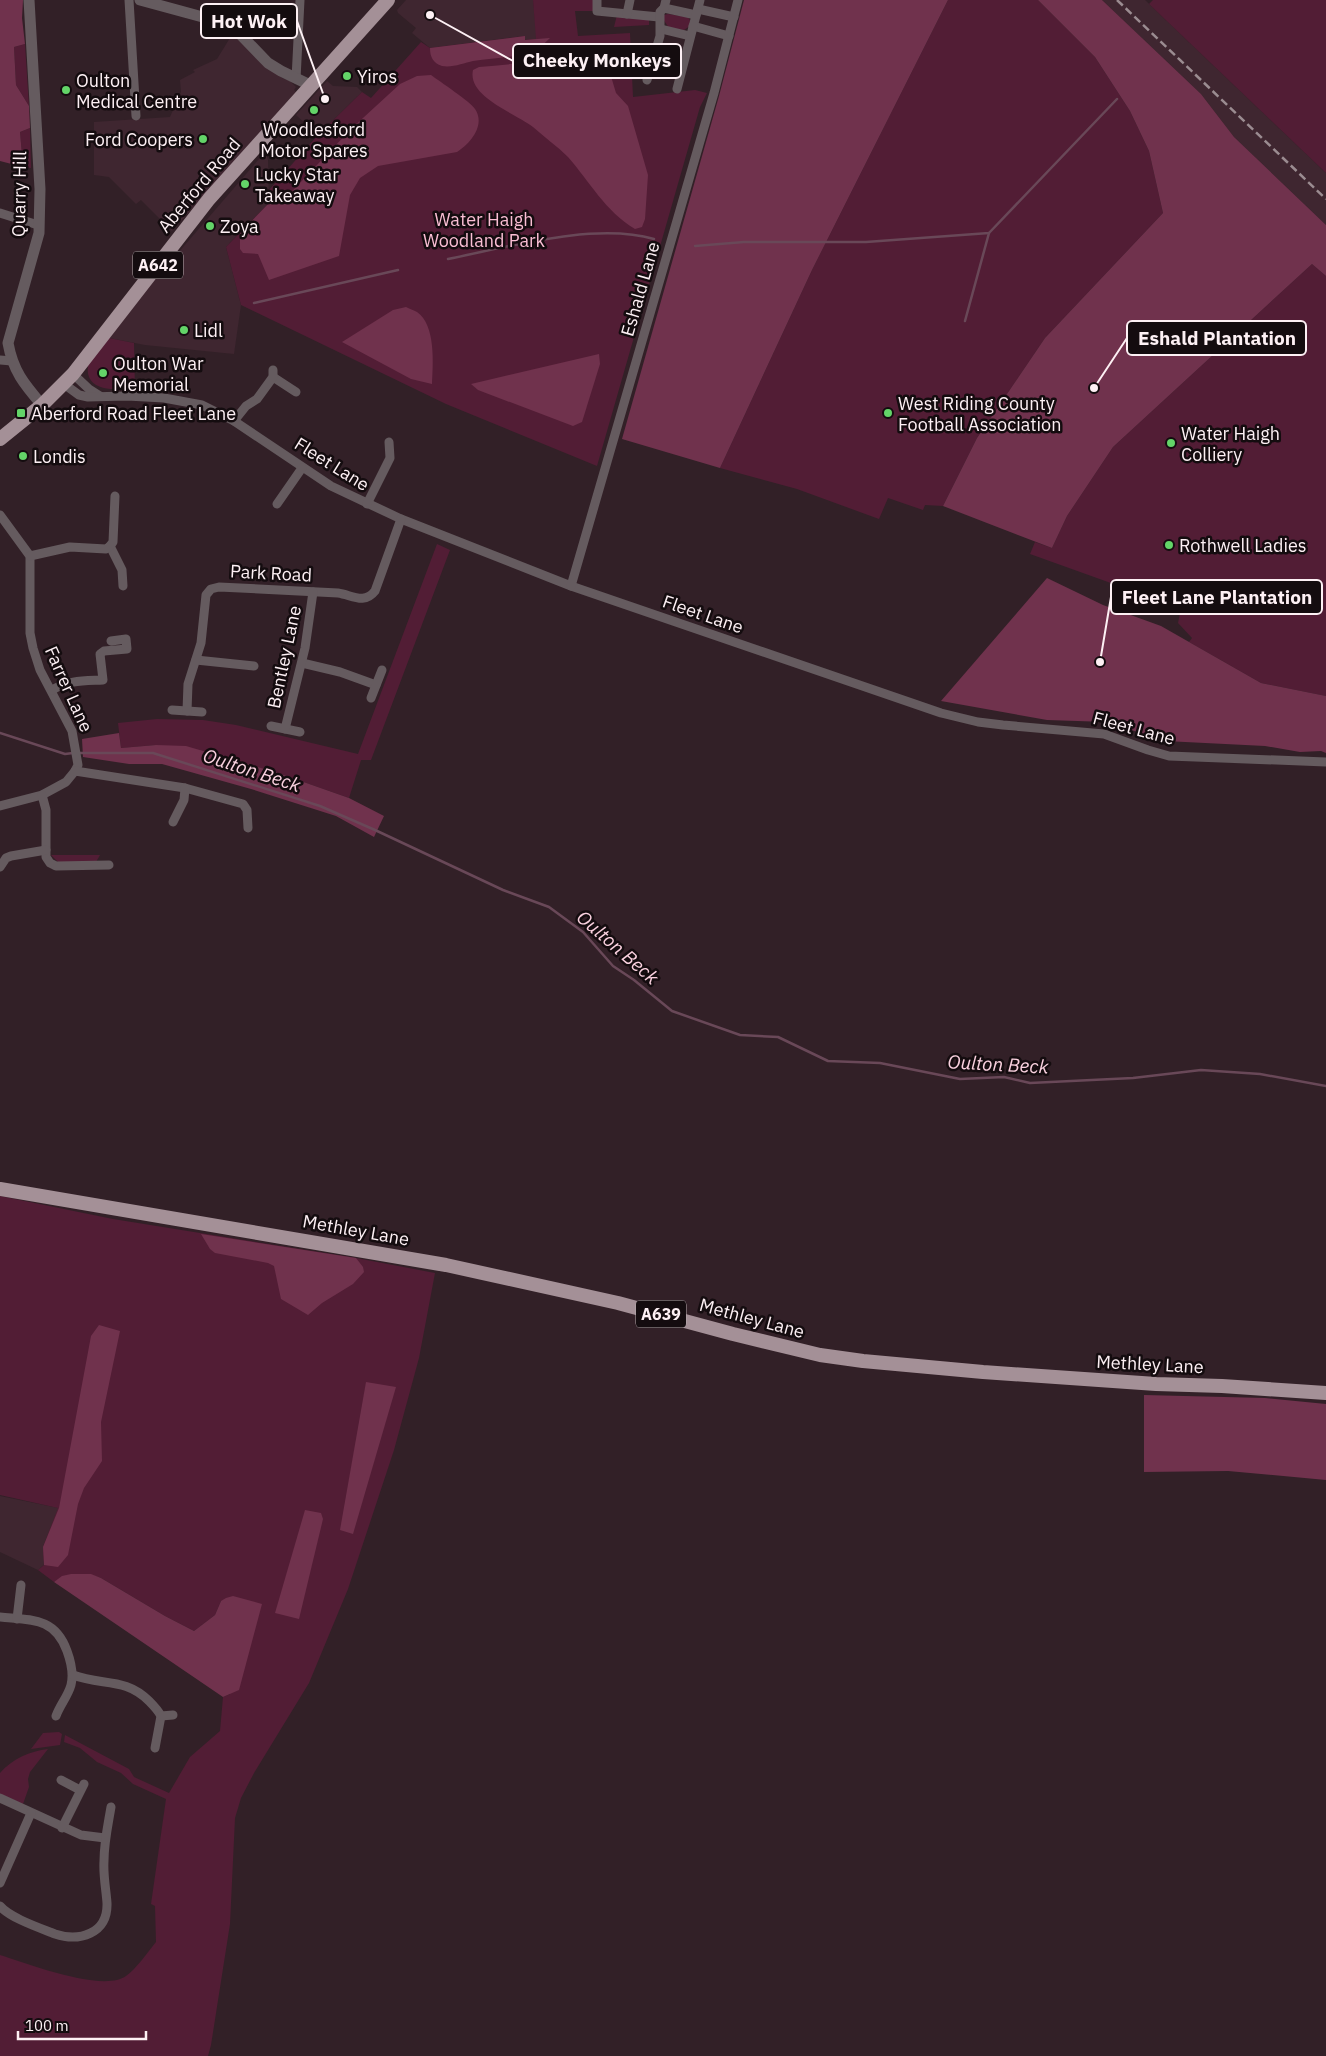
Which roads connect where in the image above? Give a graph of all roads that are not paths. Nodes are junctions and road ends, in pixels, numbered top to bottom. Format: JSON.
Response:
{"nodes":[{"id":1,"x":29,"y":0,"type":"edge"},
{"id":2,"x":129,"y":0,"type":"edge"},
{"id":3,"x":140,"y":0,"type":"edge"},
{"id":4,"x":300,"y":0,"type":"edge"},
{"id":5,"x":598,"y":0,"type":"edge"},
{"id":6,"x":630,"y":0,"type":"edge"},
{"id":7,"x":738,"y":0,"type":"edge"},
{"id":8,"x":155,"y":2,"type":"edge"},
{"id":9,"x":383,"y":2,"type":"edge"},
{"id":10,"x":665,"y":4,"type":"edge"},
{"id":11,"x":698,"y":8,"type":"edge"},
{"id":12,"x":626,"y":14,"type":"junction"},
{"id":13,"x":734,"y":17,"type":"junction"},
{"id":14,"x":659,"y":18,"type":"junction"},
{"id":15,"x":693,"y":26,"type":"junction"},
{"id":16,"x":660,"y":29,"type":"junction"},
{"id":17,"x":690,"y":36,"type":"junction"},
{"id":18,"x":730,"y":36,"type":"junction"},
{"id":19,"x":296,"y":79,"type":"junction"},
{"id":20,"x":647,"y":80,"type":"dead end"},
{"id":21,"x":312,"y":86,"type":"junction"},
{"id":22,"x":677,"y":89,"type":"dead end"},
{"id":23,"x":136,"y":116,"type":"dead end"},
{"id":24,"x":0,"y":212,"type":"edge"},
{"id":25,"x":38,"y":225,"type":"junction"},
{"id":26,"x":6,"y":361,"type":"edge"},
{"id":27,"x":68,"y":379,"type":"junction"},
{"id":28,"x":296,"y":392,"type":"dead end"},
{"id":29,"x":101,"y":396,"type":"junction"},
{"id":30,"x":42,"y":406,"type":"junction"},
{"id":31,"x":234,"y":421,"type":"junction"},
{"id":32,"x":0,"y":439,"type":"edge"},
{"id":33,"x":389,"y":440,"type":"dead end"},
{"id":34,"x":302,"y":468,"type":"junction"},
{"id":35,"x":115,"y":496,"type":"dead end"},
{"id":36,"x":277,"y":504,"type":"dead end"},
{"id":37,"x":367,"y":504,"type":"junction"},
{"id":38,"x":0,"y":515,"type":"edge"},
{"id":39,"x":401,"y":519,"type":"junction"},
{"id":40,"x":110,"y":546,"type":"junction"},
{"id":41,"x":30,"y":556,"type":"junction"},
{"id":42,"x":123,"y":586,"type":"dead end"},
{"id":43,"x":571,"y":586,"type":"junction"},
{"id":44,"x":313,"y":592,"type":"junction"},
{"id":45,"x":111,"y":641,"type":"dead end"},
{"id":46,"x":196,"y":660,"type":"junction"},
{"id":47,"x":302,"y":663,"type":"junction"},
{"id":48,"x":254,"y":666,"type":"dead end"},
{"id":49,"x":382,"y":670,"type":"dead end"},
{"id":50,"x":376,"y":685,"type":"junction"},
{"id":51,"x":52,"y":690,"type":"junction"},
{"id":52,"x":371,"y":698,"type":"dead end"},
{"id":53,"x":172,"y":710,"type":"dead end"},
{"id":54,"x":187,"y":711,"type":"junction"},
{"id":55,"x":202,"y":712,"type":"dead end"},
{"id":56,"x":271,"y":726,"type":"dead end"},
{"id":57,"x":285,"y":729,"type":"junction"},
{"id":58,"x":300,"y":732,"type":"dead end"},
{"id":59,"x":1326,"y":762,"type":"edge"},
{"id":60,"x":76,"y":771,"type":"junction"},
{"id":61,"x":185,"y":788,"type":"junction"},
{"id":62,"x":42,"y":794,"type":"junction"},
{"id":63,"x":0,"y":806,"type":"edge"},
{"id":64,"x":173,"y":822,"type":"dead end"},
{"id":65,"x":248,"y":828,"type":"dead end"},
{"id":66,"x":46,"y":850,"type":"junction"},
{"id":67,"x":109,"y":866,"type":"dead end"},
{"id":68,"x":0,"y":867,"type":"edge"},
{"id":69,"x":0,"y":1189,"type":"edge"},
{"id":70,"x":1326,"y":1393,"type":"edge"},
{"id":71,"x":21,"y":1584,"type":"dead end"},
{"id":72,"x":0,"y":1617,"type":"edge"},
{"id":73,"x":17,"y":1619,"type":"junction"},
{"id":74,"x":73,"y":1675,"type":"junction"},
{"id":75,"x":173,"y":1715,"type":"dead end"},
{"id":76,"x":56,"y":1716,"type":"dead end"},
{"id":77,"x":161,"y":1716,"type":"junction"},
{"id":78,"x":155,"y":1748,"type":"dead end"},
{"id":79,"x":61,"y":1780,"type":"dead end"},
{"id":80,"x":0,"y":1798,"type":"edge"},
{"id":81,"x":111,"y":1807,"type":"dead end"},
{"id":82,"x":31,"y":1813,"type":"junction"},
{"id":83,"x":62,"y":1828,"type":"junction"},
{"id":84,"x":105,"y":1838,"type":"junction"},
{"id":85,"x":0,"y":1883,"type":"edge"},
{"id":86,"x":0,"y":1906,"type":"edge"}],
"edges":[{"from":1,"to":25,"type":"street","name":"Quarry Hill"},
{"from":2,"to":23,"type":"street"},
{"from":3,"to":8,"type":"street"},
{"from":4,"to":19,"type":"street"},
{"from":5,"to":12,"type":"street"},
{"from":6,"to":12,"type":"street"},
{"from":7,"to":13,"type":"street","name":"Eshald Lane"},
{"from":8,"to":19,"type":"street"},
{"from":9,"to":21,"type":"main road","name":"Aberford Road","number":"A642"},
{"from":10,"to":11,"type":"street"},
{"from":10,"to":14,"type":"street"},
{"from":11,"to":13,"type":"street"},
{"from":11,"to":15,"type":"street"},
{"from":12,"to":14,"type":"street"},
{"from":13,"to":18,"type":"street","name":"Eshald Lane"},
{"from":14,"to":16,"type":"street"},
{"from":15,"to":17,"type":"street"},
{"from":15,"to":18,"type":"street"},
{"from":16,"to":17,"type":"street"},
{"from":16,"to":20,"type":"street"},
{"from":17,"to":22,"type":"street"},
{"from":18,"to":43,"type":"street","name":"Eshald Lane"},
{"from":19,"to":21,"type":"street"},
{"from":21,"to":27,"type":"main road","name":"Aberford Road","number":"A642"},
{"from":24,"to":25,"type":"street"},
{"from":25,"to":26,"type":"street","name":"Quarry Hill"},
{"from":26,"to":30,"type":"street","name":"Quarry Hill"},
{"from":27,"to":29,"type":"street"},
{"from":27,"to":29,"type":"street","name":"Fleet Lane"},
{"from":27,"to":30,"type":"main road","name":"Aberford Road","number":"A642"},
{"from":28,"to":31,"type":"street"},
{"from":29,"to":31,"type":"street","name":"Fleet Lane"},
{"from":30,"to":32,"type":"main road","name":"Aberford Road","number":"A642"},
{"from":31,"to":34,"type":"street","name":"Fleet Lane"},
{"from":33,"to":37,"type":"street"},
{"from":34,"to":36,"type":"street"},
{"from":34,"to":37,"type":"street","name":"Fleet Lane"},
{"from":35,"to":40,"type":"street"},
{"from":37,"to":39,"type":"street","name":"Fleet Lane"},
{"from":38,"to":41,"type":"street"},
{"from":39,"to":43,"type":"street","name":"Fleet Lane"},
{"from":39,"to":44,"type":"street","name":"Park Road"},
{"from":40,"to":41,"type":"street"},
{"from":40,"to":42,"type":"street"},
{"from":41,"to":51,"type":"street","name":"Farrer Lane"},
{"from":43,"to":59,"type":"street","name":"Fleet Lane"},
{"from":44,"to":46,"type":"street","name":"Park Road"},
{"from":44,"to":47,"type":"street","name":"Bentley Lane"},
{"from":45,"to":51,"type":"street"},
{"from":46,"to":48,"type":"street"},
{"from":46,"to":54,"type":"street","name":"Park Road"},
{"from":47,"to":50,"type":"street"},
{"from":47,"to":57,"type":"street","name":"Bentley Lane"},
{"from":49,"to":50,"type":"street"},
{"from":50,"to":52,"type":"street"},
{"from":51,"to":60,"type":"street","name":"Farrer Lane"},
{"from":53,"to":54,"type":"street"},
{"from":54,"to":55,"type":"street"},
{"from":56,"to":57,"type":"street","name":"Bentley Lane"},
{"from":57,"to":58,"type":"street","name":"Bentley Lane"},
{"from":60,"to":61,"type":"street"},
{"from":60,"to":62,"type":"street"},
{"from":61,"to":64,"type":"street"},
{"from":61,"to":65,"type":"street"},
{"from":62,"to":63,"type":"street"},
{"from":62,"to":66,"type":"street"},
{"from":66,"to":67,"type":"street"},
{"from":66,"to":68,"type":"street"},
{"from":69,"to":70,"type":"main road","name":"Methley Lane","number":"A639"},
{"from":71,"to":73,"type":"street"},
{"from":72,"to":73,"type":"street"},
{"from":73,"to":74,"type":"street"},
{"from":74,"to":76,"type":"street"},
{"from":74,"to":77,"type":"street"},
{"from":75,"to":77,"type":"street"},
{"from":77,"to":78,"type":"street"},
{"from":79,"to":83,"type":"street"},
{"from":80,"to":82,"type":"street"},
{"from":81,"to":84,"type":"street"},
{"from":82,"to":83,"type":"street"},
{"from":82,"to":85,"type":"street"},
{"from":83,"to":84,"type":"street"},
{"from":84,"to":86,"type":"street"}]}
